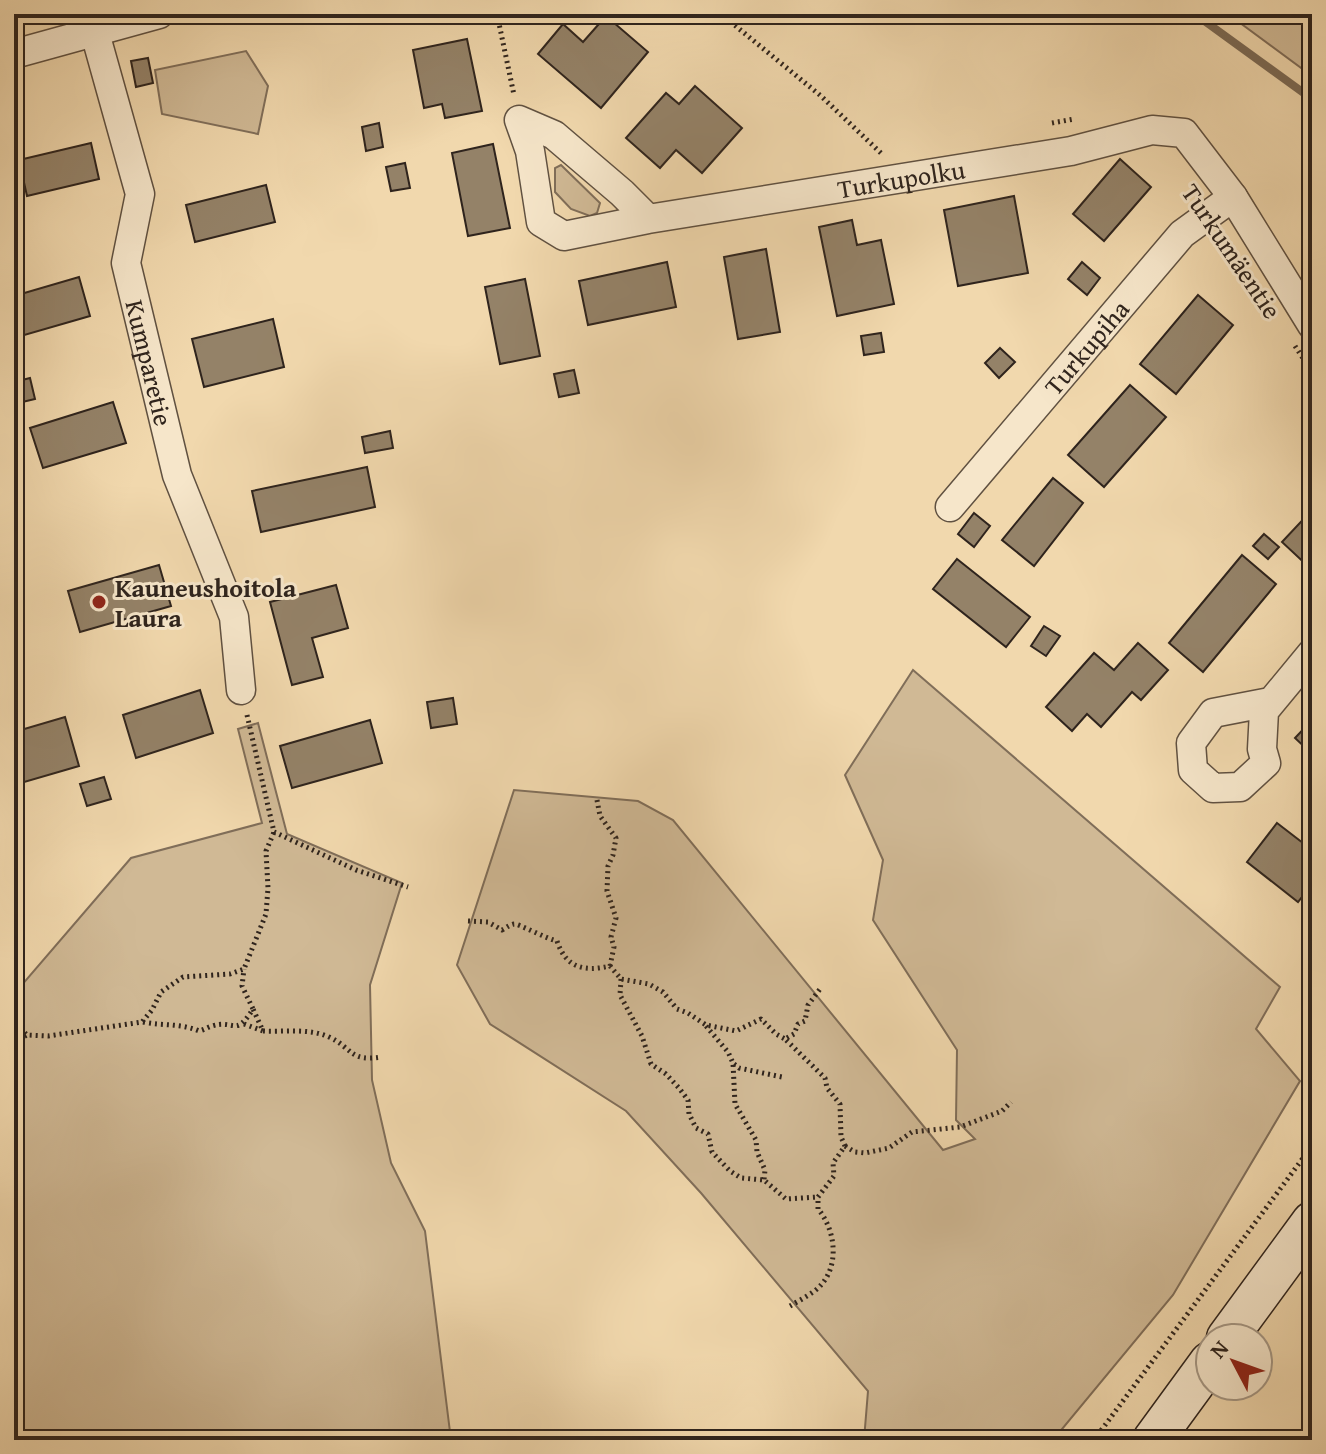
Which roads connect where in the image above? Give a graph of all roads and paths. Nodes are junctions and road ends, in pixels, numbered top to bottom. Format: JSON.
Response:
{"nodes":[{"id":1,"x":35,"y":14,"type":"edge"},
{"id":2,"x":159,"y":14,"type":"edge"},
{"id":3,"x":497,"y":14,"type":"edge"},
{"id":4,"x":721,"y":14,"type":"edge"},
{"id":5,"x":14,"y":19,"type":"edge"},
{"id":6,"x":95,"y":33,"type":"junction"},
{"id":7,"x":14,"y":54,"type":"edge"},
{"id":8,"x":1081,"y":117,"type":"dead end"},
{"id":9,"x":519,"y":120,"type":"junction"},
{"id":10,"x":1050,"y":124,"type":"dead end"},
{"id":11,"x":1152,"y":130,"type":"joint"},
{"id":12,"x":898,"y":154,"type":"dead end"},
{"id":13,"x":1233,"y":197,"type":"junction"},
{"id":14,"x":648,"y":219,"type":"junction"},
{"id":15,"x":1303,"y":334,"type":"edge"},
{"id":16,"x":1312,"y":372,"type":"edge"},
{"id":17,"x":950,"y":507,"type":"dead end"},
{"id":18,"x":1312,"y":653,"type":"edge"},
{"id":19,"x":241,"y":690,"type":"joint"},
{"id":20,"x":1270,"y":702,"type":"dead end"},
{"id":21,"x":597,"y":800,"type":"dead end"},
{"id":22,"x":274,"y":832,"type":"junction"},
{"id":23,"x":408,"y":887,"type":"dead end"},
{"id":24,"x":468,"y":921,"type":"dead end"},
{"id":25,"x":610,"y":966,"type":"junction"},
{"id":26,"x":244,"y":969,"type":"junction"},
{"id":27,"x":621,"y":979,"type":"junction"},
{"id":28,"x":820,"y":989,"type":"dead end"},
{"id":29,"x":253,"y":1009,"type":"junction"},
{"id":30,"x":142,"y":1022,"type":"junction"},
{"id":31,"x":244,"y":1024,"type":"junction"},
{"id":32,"x":706,"y":1025,"type":"junction"},
{"id":33,"x":14,"y":1028,"type":"edge"},
{"id":34,"x":263,"y":1031,"type":"junction"},
{"id":35,"x":27,"y":1035,"type":"junction"},
{"id":36,"x":785,"y":1039,"type":"junction"},
{"id":37,"x":14,"y":1042,"type":"edge"},
{"id":38,"x":381,"y":1057,"type":"dead end"},
{"id":39,"x":733,"y":1063,"type":"junction"},
{"id":40,"x":782,"y":1077,"type":"dead end"},
{"id":41,"x":1011,"y":1102,"type":"dead end"},
{"id":42,"x":845,"y":1146,"type":"junction"},
{"id":43,"x":1312,"y":1146,"type":"edge"},
{"id":44,"x":764,"y":1180,"type":"junction"},
{"id":45,"x":818,"y":1197,"type":"junction"},
{"id":46,"x":1312,"y":1222,"type":"edge"},
{"id":47,"x":790,"y":1306,"type":"dead end"},
{"id":48,"x":1239,"y":1322,"type":"edge"},
{"id":49,"x":1194,"y":1384,"type":"edge"},
{"id":50,"x":1094,"y":1440,"type":"edge"},
{"id":51,"x":1153,"y":1440,"type":"edge"}],
"edges":[{"from":1,"to":5,"type":"path"},
{"from":2,"to":6,"type":"street"},
{"from":3,"to":9,"type":"path"},
{"from":4,"to":12,"type":"path"},
{"from":6,"to":7,"type":"street"},
{"from":6,"to":19,"type":"street","name":"Kumparetie"},
{"from":8,"to":10,"type":"path"},
{"from":9,"to":14,"type":"street"},
{"from":9,"to":14,"type":"street","name":"Turkupolku"},
{"from":11,"to":13,"type":"street","name":"Turkumäentie"},
{"from":11,"to":14,"type":"street","name":"Turkupolku"},
{"from":13,"to":15,"type":"street","name":"Turkumäentie"},
{"from":13,"to":17,"type":"street","name":"Turkupiha"},
{"from":15,"to":16,"type":"path","name":"Turkumäentie"},
{"from":18,"to":20,"type":"street"},
{"from":19,"to":22,"type":"path"},
{"from":21,"to":25,"type":"path"},
{"from":22,"to":23,"type":"path"},
{"from":22,"to":26,"type":"path"},
{"from":24,"to":25,"type":"path"},
{"from":25,"to":27,"type":"path"},
{"from":26,"to":29,"type":"path"},
{"from":26,"to":30,"type":"path"},
{"from":27,"to":32,"type":"path"},
{"from":27,"to":44,"type":"path"},
{"from":28,"to":36,"type":"path"},
{"from":29,"to":31,"type":"path"},
{"from":29,"to":34,"type":"path"},
{"from":30,"to":31,"type":"path"},
{"from":30,"to":35,"type":"path"},
{"from":31,"to":34,"type":"path"},
{"from":32,"to":36,"type":"path"},
{"from":32,"to":39,"type":"path"},
{"from":33,"to":35,"type":"path"},
{"from":34,"to":38,"type":"path"},
{"from":35,"to":37,"type":"path"},
{"from":36,"to":42,"type":"path"},
{"from":39,"to":40,"type":"path"},
{"from":39,"to":44,"type":"path"},
{"from":41,"to":42,"type":"path"},
{"from":42,"to":45,"type":"path"},
{"from":43,"to":50,"type":"path"},
{"from":44,"to":45,"type":"path"},
{"from":45,"to":47,"type":"path"},
{"from":46,"to":48,"type":"street"},
{"from":49,"to":51,"type":"street"}]}
